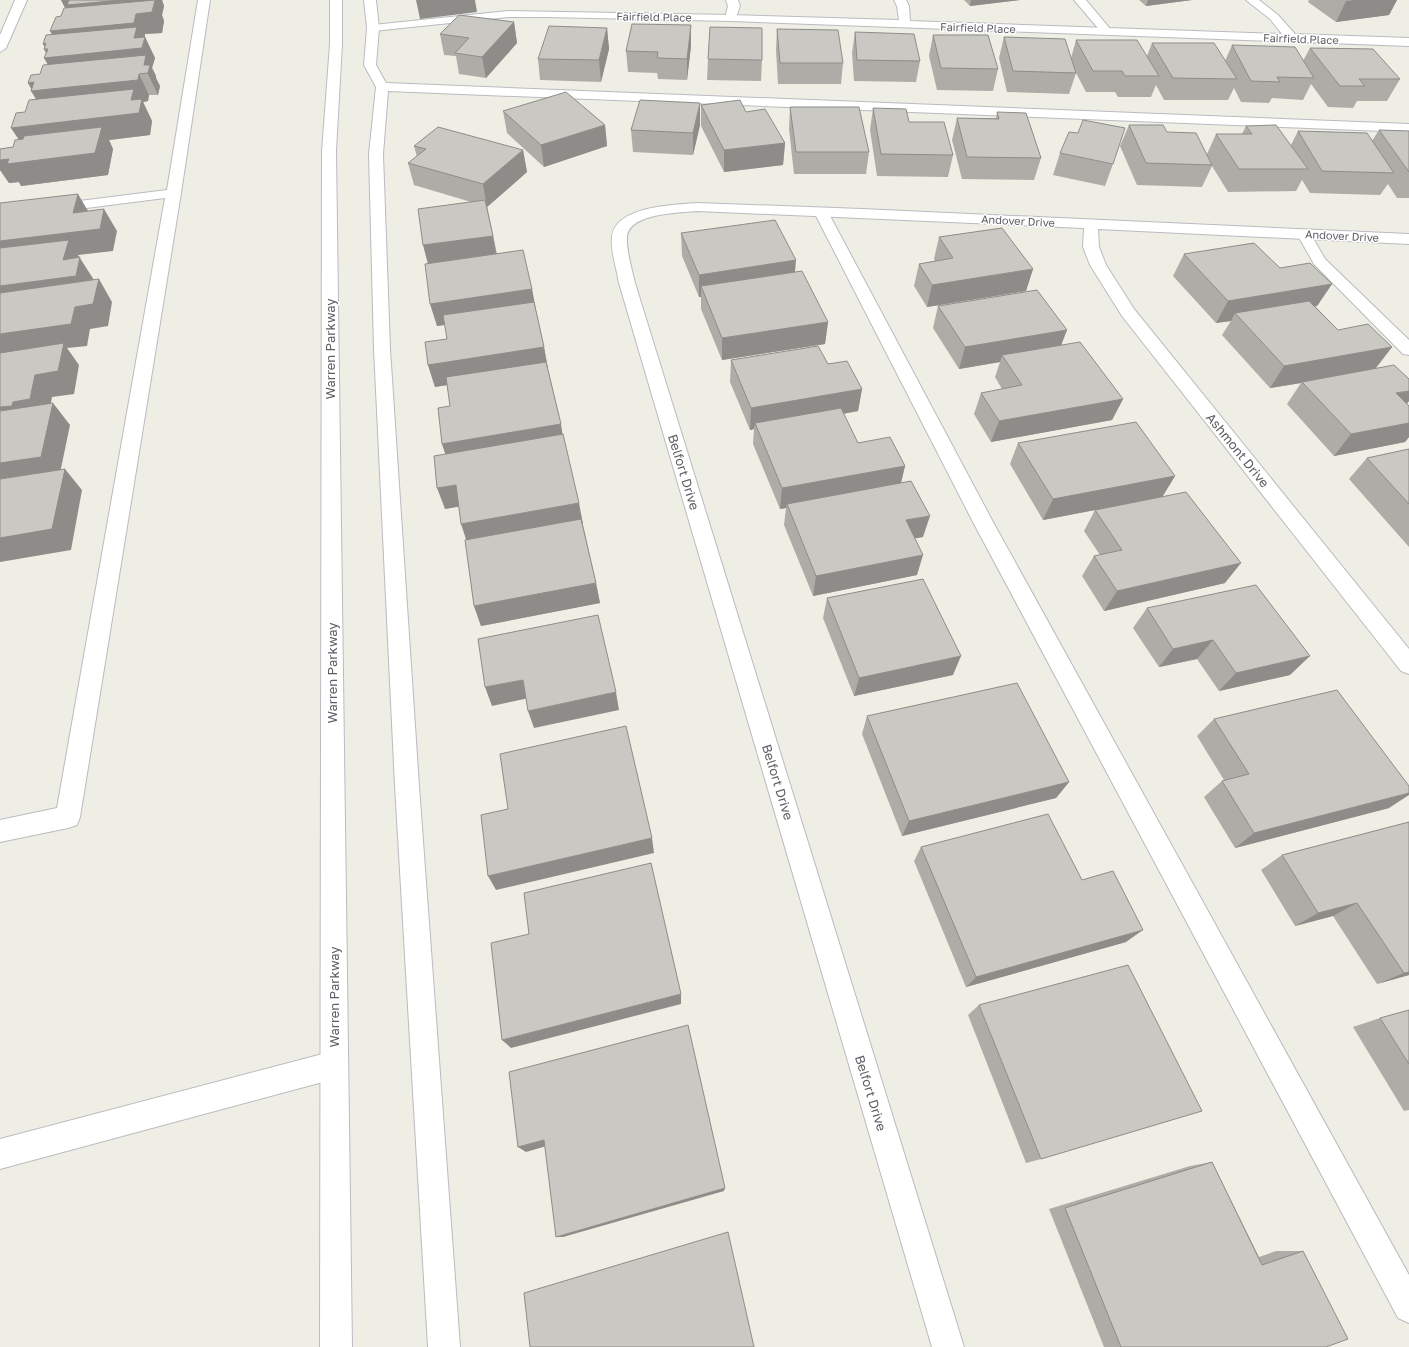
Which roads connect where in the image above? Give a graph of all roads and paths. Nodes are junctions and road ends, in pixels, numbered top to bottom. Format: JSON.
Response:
{"nodes":[{"id":1,"x":21,"y":0,"type":"edge"},
{"id":2,"x":204,"y":0,"type":"edge"},
{"id":3,"x":336,"y":0,"type":"edge"},
{"id":4,"x":370,"y":0,"type":"edge"},
{"id":5,"x":732,"y":0,"type":"edge"},
{"id":6,"x":900,"y":0,"type":"edge"},
{"id":7,"x":1080,"y":0,"type":"edge"},
{"id":8,"x":1252,"y":0,"type":"edge"},
{"id":9,"x":731,"y":18,"type":"junction"},
{"id":10,"x":905,"y":25,"type":"junction"},
{"id":11,"x":373,"y":28,"type":"junction"},
{"id":12,"x":1107,"y":32,"type":"junction"},
{"id":13,"x":1293,"y":39,"type":"junction"},
{"id":14,"x":1408,"y":44,"type":"edge"},
{"id":15,"x":0,"y":48,"type":"edge"},
{"id":16,"x":382,"y":87,"type":"junction"},
{"id":17,"x":1409,"y":128,"type":"edge"},
{"id":18,"x":174,"y":193,"type":"junction"},
{"id":19,"x":821,"y":212,"type":"junction"},
{"id":20,"x":0,"y":215,"type":"edge"},
{"id":21,"x":629,"y":220,"type":"joint"},
{"id":22,"x":1091,"y":224,"type":"junction"},
{"id":23,"x":1304,"y":234,"type":"junction"},
{"id":24,"x":1409,"y":239,"type":"edge"},
{"id":25,"x":1409,"y":350,"type":"edge"},
{"id":26,"x":1409,"y":664,"type":"edge"},
{"id":27,"x":0,"y":831,"type":"edge"},
{"id":28,"x":334,"y":1065,"type":"junction"},
{"id":29,"x":0,"y":1154,"type":"edge"},
{"id":30,"x":1409,"y":1307,"type":"edge"},
{"id":31,"x":336,"y":1347,"type":"edge"},
{"id":32,"x":444,"y":1347,"type":"edge"},
{"id":33,"x":948,"y":1347,"type":"edge"}],
"edges":[{"from":1,"to":15,"type":"street"},
{"from":2,"to":18,"type":"street"},
{"from":3,"to":28,"type":"street","name":"Warren Parkway"},
{"from":4,"to":11,"type":"street"},
{"from":5,"to":9,"type":"street"},
{"from":6,"to":10,"type":"street"},
{"from":7,"to":12,"type":"street"},
{"from":8,"to":13,"type":"street"},
{"from":9,"to":10,"type":"street","name":"Fairfield Place"},
{"from":9,"to":11,"type":"street","name":"Fairfield Place"},
{"from":10,"to":12,"type":"street","name":"Fairfield Place"},
{"from":11,"to":16,"type":"street"},
{"from":12,"to":13,"type":"street","name":"Fairfield Place"},
{"from":13,"to":14,"type":"street","name":"Fairfield Place"},
{"from":16,"to":17,"type":"street"},
{"from":16,"to":32,"type":"street"},
{"from":18,"to":20,"type":"street"},
{"from":18,"to":27,"type":"street"},
{"from":19,"to":21,"type":"street","name":"Andover Drive"},
{"from":19,"to":22,"type":"street","name":"Andover Drive"},
{"from":19,"to":30,"type":"street"},
{"from":21,"to":33,"type":"street","name":"Belfort Drive"},
{"from":22,"to":23,"type":"street","name":"Andover Drive"},
{"from":22,"to":26,"type":"street","name":"Ashmont Drive"},
{"from":23,"to":24,"type":"street","name":"Andover Drive"},
{"from":23,"to":25,"type":"street"},
{"from":28,"to":29,"type":"street"},
{"from":28,"to":31,"type":"street","name":"Warren Parkway"}]}
